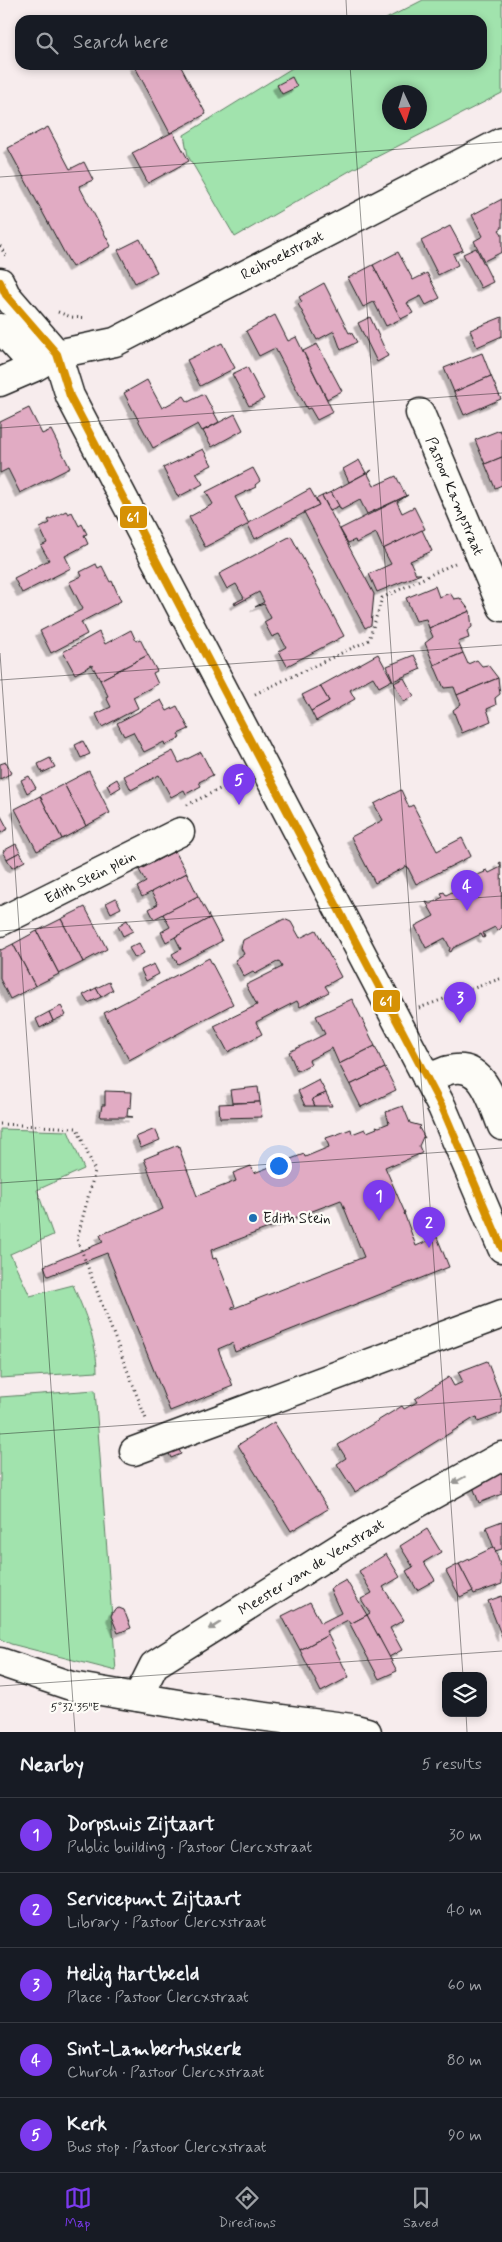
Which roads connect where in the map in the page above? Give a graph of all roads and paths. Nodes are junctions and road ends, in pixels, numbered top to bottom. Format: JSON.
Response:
{"nodes":[{"id":1,"x":502,"y":142,"type":"edge"},
{"id":2,"x":0,"y":282,"type":"edge"},
{"id":3,"x":0,"y":328,"type":"edge"},
{"id":4,"x":56,"y":354,"type":"junction"},
{"id":5,"x":0,"y":382,"type":"edge"},
{"id":6,"x":420,"y":413,"type":"dead end"},
{"id":7,"x":478,"y":552,"type":"junction"},
{"id":8,"x":502,"y":607,"type":"edge"},
{"id":9,"x":233,"y":705,"type":"junction"},
{"id":10,"x":265,"y":766,"type":"junction"},
{"id":11,"x":180,"y":832,"type":"joint"},
{"id":12,"x":0,"y":922,"type":"edge"},
{"id":13,"x":502,"y":978,"type":"edge"},
{"id":14,"x":395,"y":1017,"type":"junction"},
{"id":15,"x":427,"y":1079,"type":"junction"},
{"id":16,"x":0,"y":1124,"type":"edge"},
{"id":17,"x":502,"y":1126,"type":"edge"},
{"id":18,"x":502,"y":1248,"type":"edge"},
{"id":19,"x":502,"y":1314,"type":"edge"},
{"id":20,"x":144,"y":1447,"type":"joint"},
{"id":21,"x":502,"y":1456,"type":"edge"},
{"id":22,"x":0,"y":1662,"type":"edge"},
{"id":23,"x":138,"y":1697,"type":"junction"},
{"id":24,"x":367,"y":1732,"type":"edge"}],
"edges":[{"from":1,"to":4,"type":"street","name":"Reibroekstraat"},
{"from":2,"to":4,"type":"street"},
{"from":3,"to":4,"type":"street"},
{"from":4,"to":5,"type":"street"},
{"from":4,"to":9,"type":"street"},
{"from":6,"to":7,"type":"street","name":"Pastoor Kampstraat"},
{"from":7,"to":8,"type":"street","name":"Pastoor Kampstraat"},
{"from":7,"to":9,"type":"path"},
{"from":9,"to":10,"type":"street"},
{"from":10,"to":11,"type":"path"},
{"from":10,"to":14,"type":"street"},
{"from":11,"to":12,"type":"street","name":"Edith Stein plein"},
{"from":13,"to":14,"type":"path"},
{"from":14,"to":15,"type":"street"},
{"from":15,"to":17,"type":"street"},
{"from":15,"to":18,"type":"street"},
{"from":16,"to":20,"type":"path"},
{"from":19,"to":20,"type":"street"},
{"from":21,"to":23,"type":"street","name":"Meester van de Venstraat","one_way":true},
{"from":22,"to":23,"type":"street"},
{"from":23,"to":24,"type":"street"}]}
